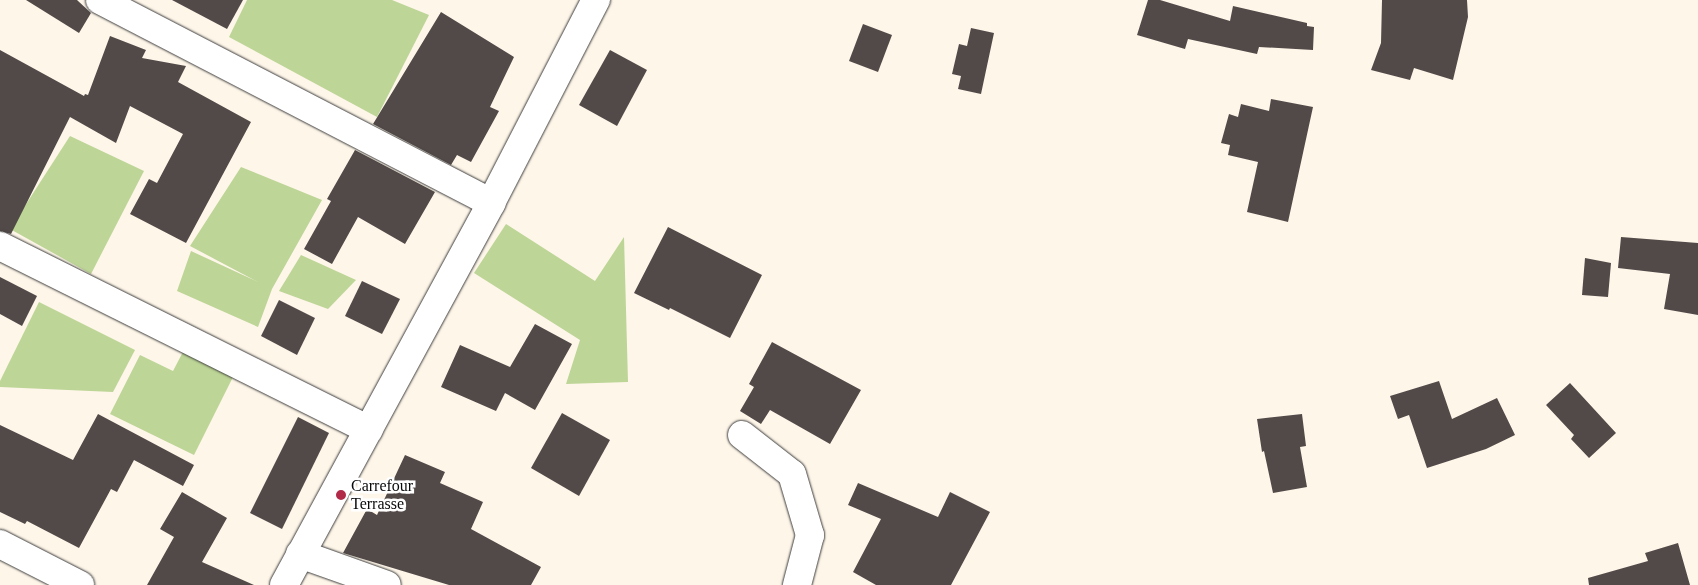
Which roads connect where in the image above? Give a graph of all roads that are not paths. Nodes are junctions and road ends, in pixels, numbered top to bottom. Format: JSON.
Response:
{"nodes":[{"id":1,"x":100,"y":0,"type":"edge"},
{"id":2,"x":596,"y":0,"type":"edge"},
{"id":3,"x":491,"y":203,"type":"junction"},
{"id":4,"x":0,"y":246,"type":"edge"},
{"id":5,"x":369,"y":430,"type":"junction"},
{"id":6,"x":742,"y":435,"type":"dead end"},
{"id":7,"x":0,"y":544,"type":"edge"},
{"id":8,"x":300,"y":554,"type":"junction"},
{"id":9,"x":80,"y":585,"type":"edge"},
{"id":10,"x":284,"y":585,"type":"edge"},
{"id":11,"x":387,"y":585,"type":"edge"},
{"id":12,"x":797,"y":585,"type":"edge"}],
"edges":[{"from":1,"to":3,"type":"street"},
{"from":2,"to":3,"type":"street"},
{"from":3,"to":5,"type":"street"},
{"from":4,"to":5,"type":"street"},
{"from":5,"to":8,"type":"street"},
{"from":6,"to":12,"type":"street"},
{"from":7,"to":9,"type":"street"},
{"from":8,"to":10,"type":"street"},
{"from":8,"to":11,"type":"street"}]}
